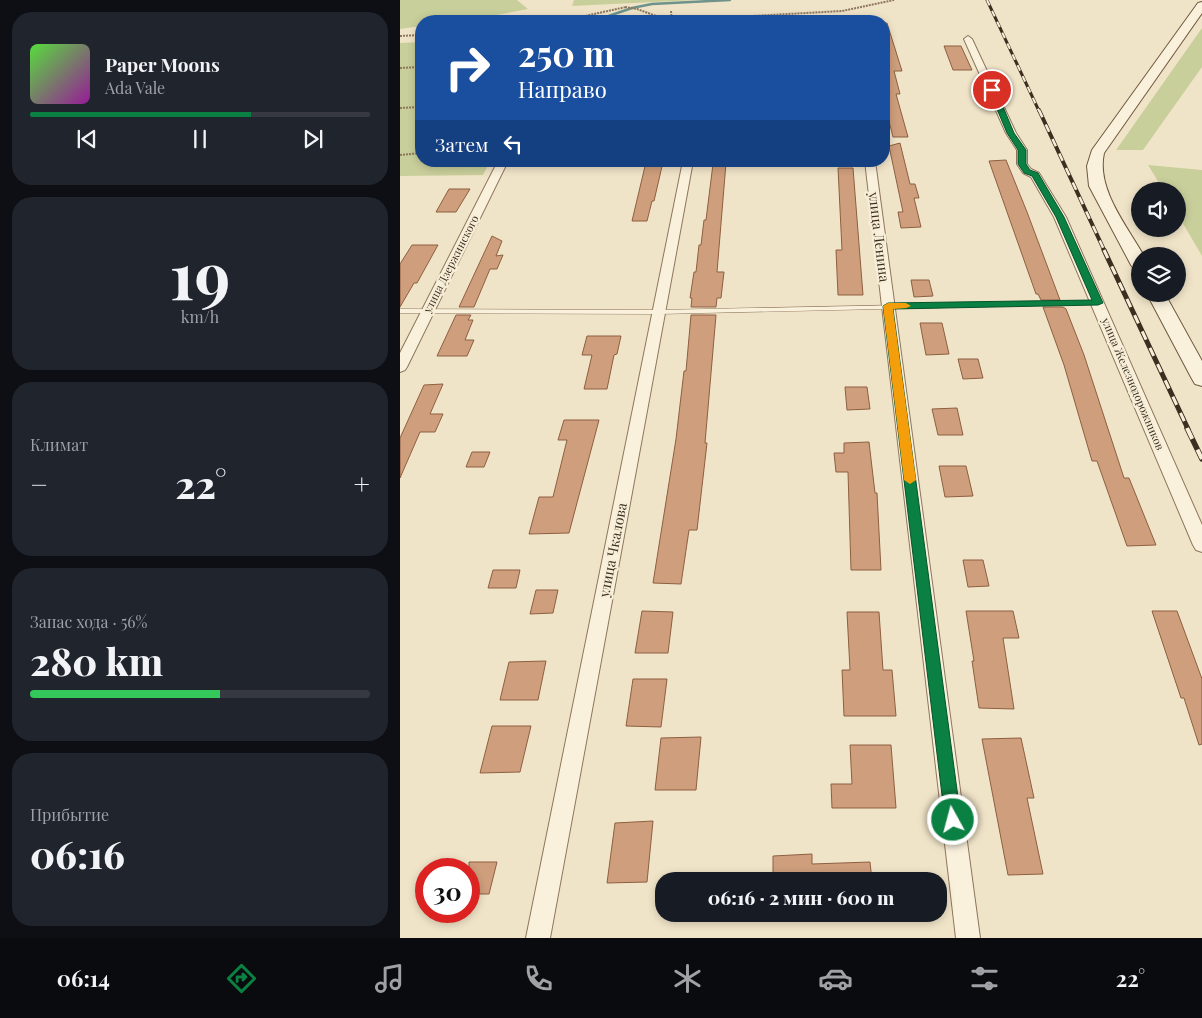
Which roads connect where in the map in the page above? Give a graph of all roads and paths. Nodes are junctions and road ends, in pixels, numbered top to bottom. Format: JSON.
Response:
{"nodes":[{"id":1,"x":894,"y":0,"type":"edge"},
{"id":2,"x":622,"y":5,"type":"dead end"},
{"id":3,"x":1202,"y":5,"type":"edge"},
{"id":4,"x":626,"y":7,"type":"junction"},
{"id":5,"x":671,"y":11,"type":"dead end"},
{"id":6,"x":589,"y":15,"type":"edge"},
{"id":7,"x":654,"y":15,"type":"edge"},
{"id":8,"x":671,"y":15,"type":"edge"},
{"id":9,"x":770,"y":15,"type":"edge"},
{"id":10,"x":415,"y":35,"type":"edge"},
{"id":11,"x":400,"y":36,"type":"edge"},
{"id":12,"x":968,"y":39,"type":"dead end"},
{"id":13,"x":415,"y":67,"type":"edge"},
{"id":14,"x":400,"y":68,"type":"edge"},
{"id":15,"x":415,"y":107,"type":"edge"},
{"id":16,"x":400,"y":108,"type":"edge"},
{"id":17,"x":415,"y":154,"type":"edge"},
{"id":18,"x":400,"y":155,"type":"edge"},
{"id":19,"x":500,"y":167,"type":"edge"},
{"id":20,"x":687,"y":167,"type":"edge"},
{"id":21,"x":871,"y":167,"type":"edge"},
{"id":22,"x":1131,"y":248,"type":"edge"},
{"id":23,"x":1160,"y":302,"type":"edge"},
{"id":24,"x":1098,"y":303,"type":"junction"},
{"id":25,"x":888,"y":306,"type":"junction"},
{"id":26,"x":400,"y":310,"type":"edge"},
{"id":27,"x":428,"y":311,"type":"junction"},
{"id":28,"x":658,"y":312,"type":"junction"},
{"id":29,"x":400,"y":366,"type":"edge"},
{"id":30,"x":1202,"y":379,"type":"edge"},
{"id":31,"x":1202,"y":545,"type":"edge"},
{"id":32,"x":538,"y":938,"type":"edge"},
{"id":33,"x":968,"y":938,"type":"edge"}],
"edges":[{"from":1,"to":9,"type":"path"},
{"from":2,"to":4,"type":"path"},
{"from":3,"to":22,"type":"main road"},
{"from":4,"to":6,"type":"path"},
{"from":4,"to":7,"type":"path"},
{"from":5,"to":8,"type":"path"},
{"from":10,"to":11,"type":"path"},
{"from":12,"to":24,"type":"street","name":"улица Железнодорожников"},
{"from":13,"to":14,"type":"path"},
{"from":15,"to":16,"type":"path"},
{"from":17,"to":18,"type":"path"},
{"from":19,"to":27,"type":"street","name":"улица Дзержинского"},
{"from":20,"to":28,"type":"street","name":"улица Чкалова"},
{"from":21,"to":25,"type":"street","name":"улица Ленина"},
{"from":23,"to":30,"type":"main road"},
{"from":24,"to":25,"type":"lane"},
{"from":24,"to":31,"type":"street","name":"улица Железнодорожников"},
{"from":25,"to":28,"type":"lane"},
{"from":25,"to":33,"type":"street","name":"улица Ленина"},
{"from":26,"to":27,"type":"lane"},
{"from":27,"to":28,"type":"lane"},
{"from":27,"to":29,"type":"street","name":"улица Дзержинского"},
{"from":28,"to":32,"type":"street","name":"улица Чкалова"}]}
